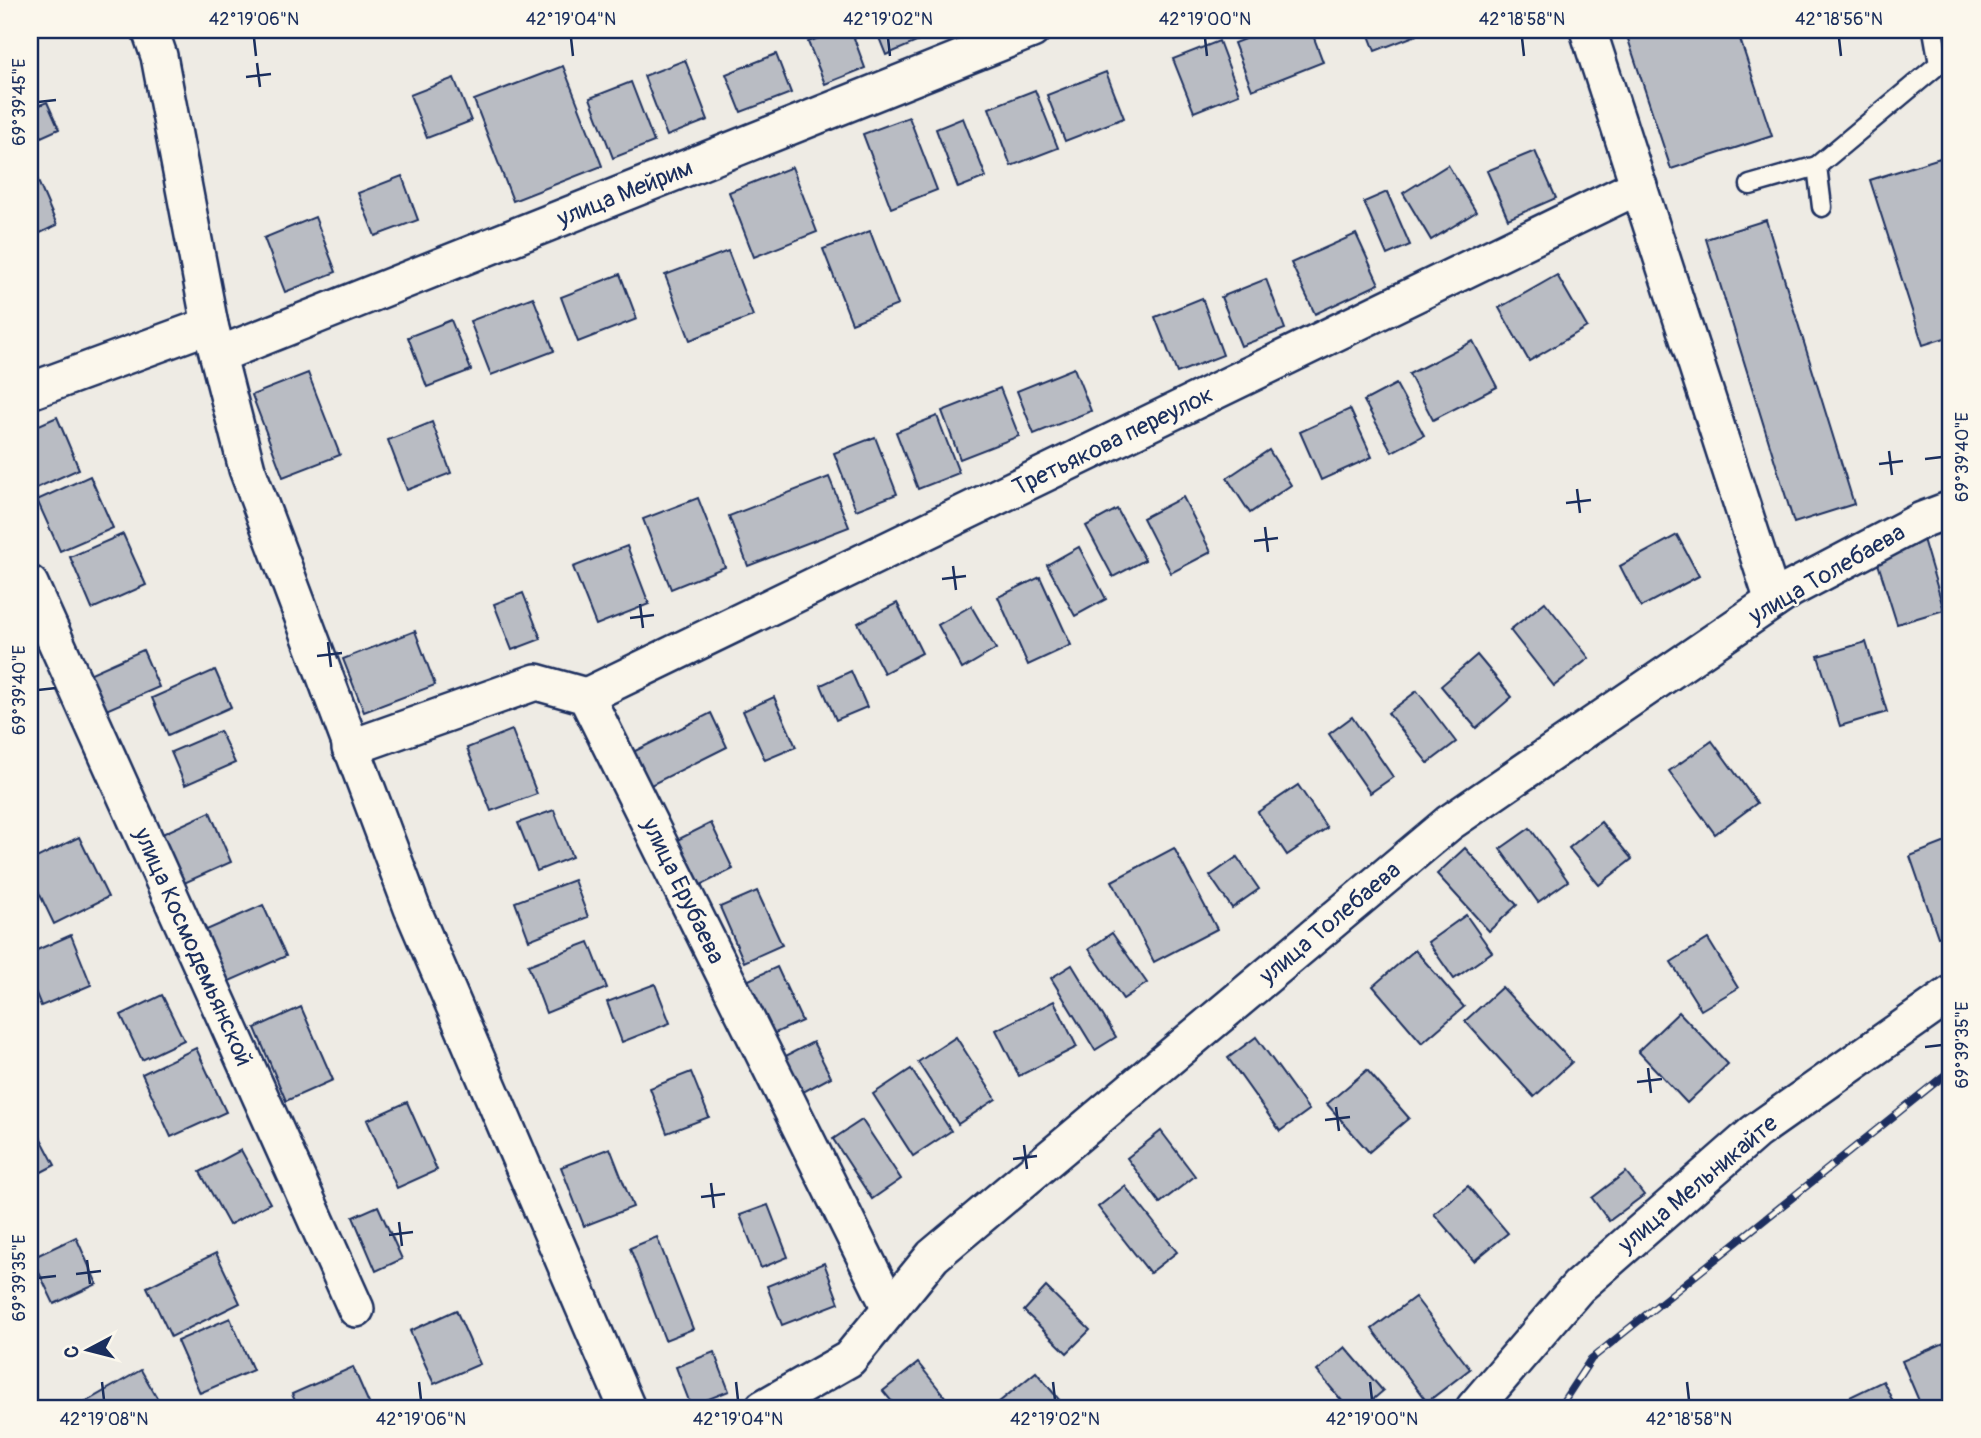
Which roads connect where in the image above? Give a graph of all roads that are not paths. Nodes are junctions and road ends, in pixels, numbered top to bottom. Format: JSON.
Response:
{"nodes":[{"id":1,"x":150,"y":30,"type":"edge"},
{"id":2,"x":1032,"y":30,"type":"edge"},
{"id":3,"x":1588,"y":30,"type":"edge"},
{"id":4,"x":1933,"y":30,"type":"edge"},
{"id":5,"x":1817,"y":166,"type":"junction"},
{"id":6,"x":1750,"y":185,"type":"dead end"},
{"id":7,"x":1639,"y":186,"type":"junction"},
{"id":8,"x":1822,"y":207,"type":"dead end"},
{"id":9,"x":214,"y":340,"type":"junction"},
{"id":10,"x":30,"y":391,"type":"edge"},
{"id":11,"x":1951,"y":509,"type":"edge"},
{"id":12,"x":30,"y":584,"type":"edge"},
{"id":13,"x":1773,"y":601,"type":"junction"},
{"id":14,"x":586,"y":696,"type":"junction"},
{"id":15,"x":350,"y":748,"type":"junction"},
{"id":16,"x":1951,"y":994,"type":"edge"},
{"id":17,"x":890,"y":1308,"type":"junction"},
{"id":18,"x":356,"y":1309,"type":"dead end"},
{"id":19,"x":627,"y":1408,"type":"edge"},
{"id":20,"x":763,"y":1408,"type":"edge"},
{"id":21,"x":1474,"y":1408,"type":"edge"}],
"edges":[{"from":1,"to":9,"type":"street"},
{"from":2,"to":9,"type":"street","name":"улица Мейрим"},
{"from":3,"to":7,"type":"street"},
{"from":4,"to":5,"type":"lane"},
{"from":5,"to":6,"type":"lane"},
{"from":5,"to":8,"type":"lane"},
{"from":7,"to":13,"type":"street"},
{"from":7,"to":14,"type":"street","name":"Третьякова переулок"},
{"from":9,"to":10,"type":"street","name":"улица Мейрим"},
{"from":9,"to":15,"type":"street"},
{"from":11,"to":13,"type":"street","name":"улица Толебаева"},
{"from":12,"to":18,"type":"street","name":"улица Космодемьянской"},
{"from":13,"to":17,"type":"street","name":"улица Толебаева"},
{"from":14,"to":15,"type":"street"},
{"from":14,"to":17,"type":"street","name":"улица Ерубаева"},
{"from":15,"to":19,"type":"street"},
{"from":16,"to":21,"type":"street","name":"улица Мельникайте"},
{"from":17,"to":20,"type":"street","name":"улица Толебаева"}]}
